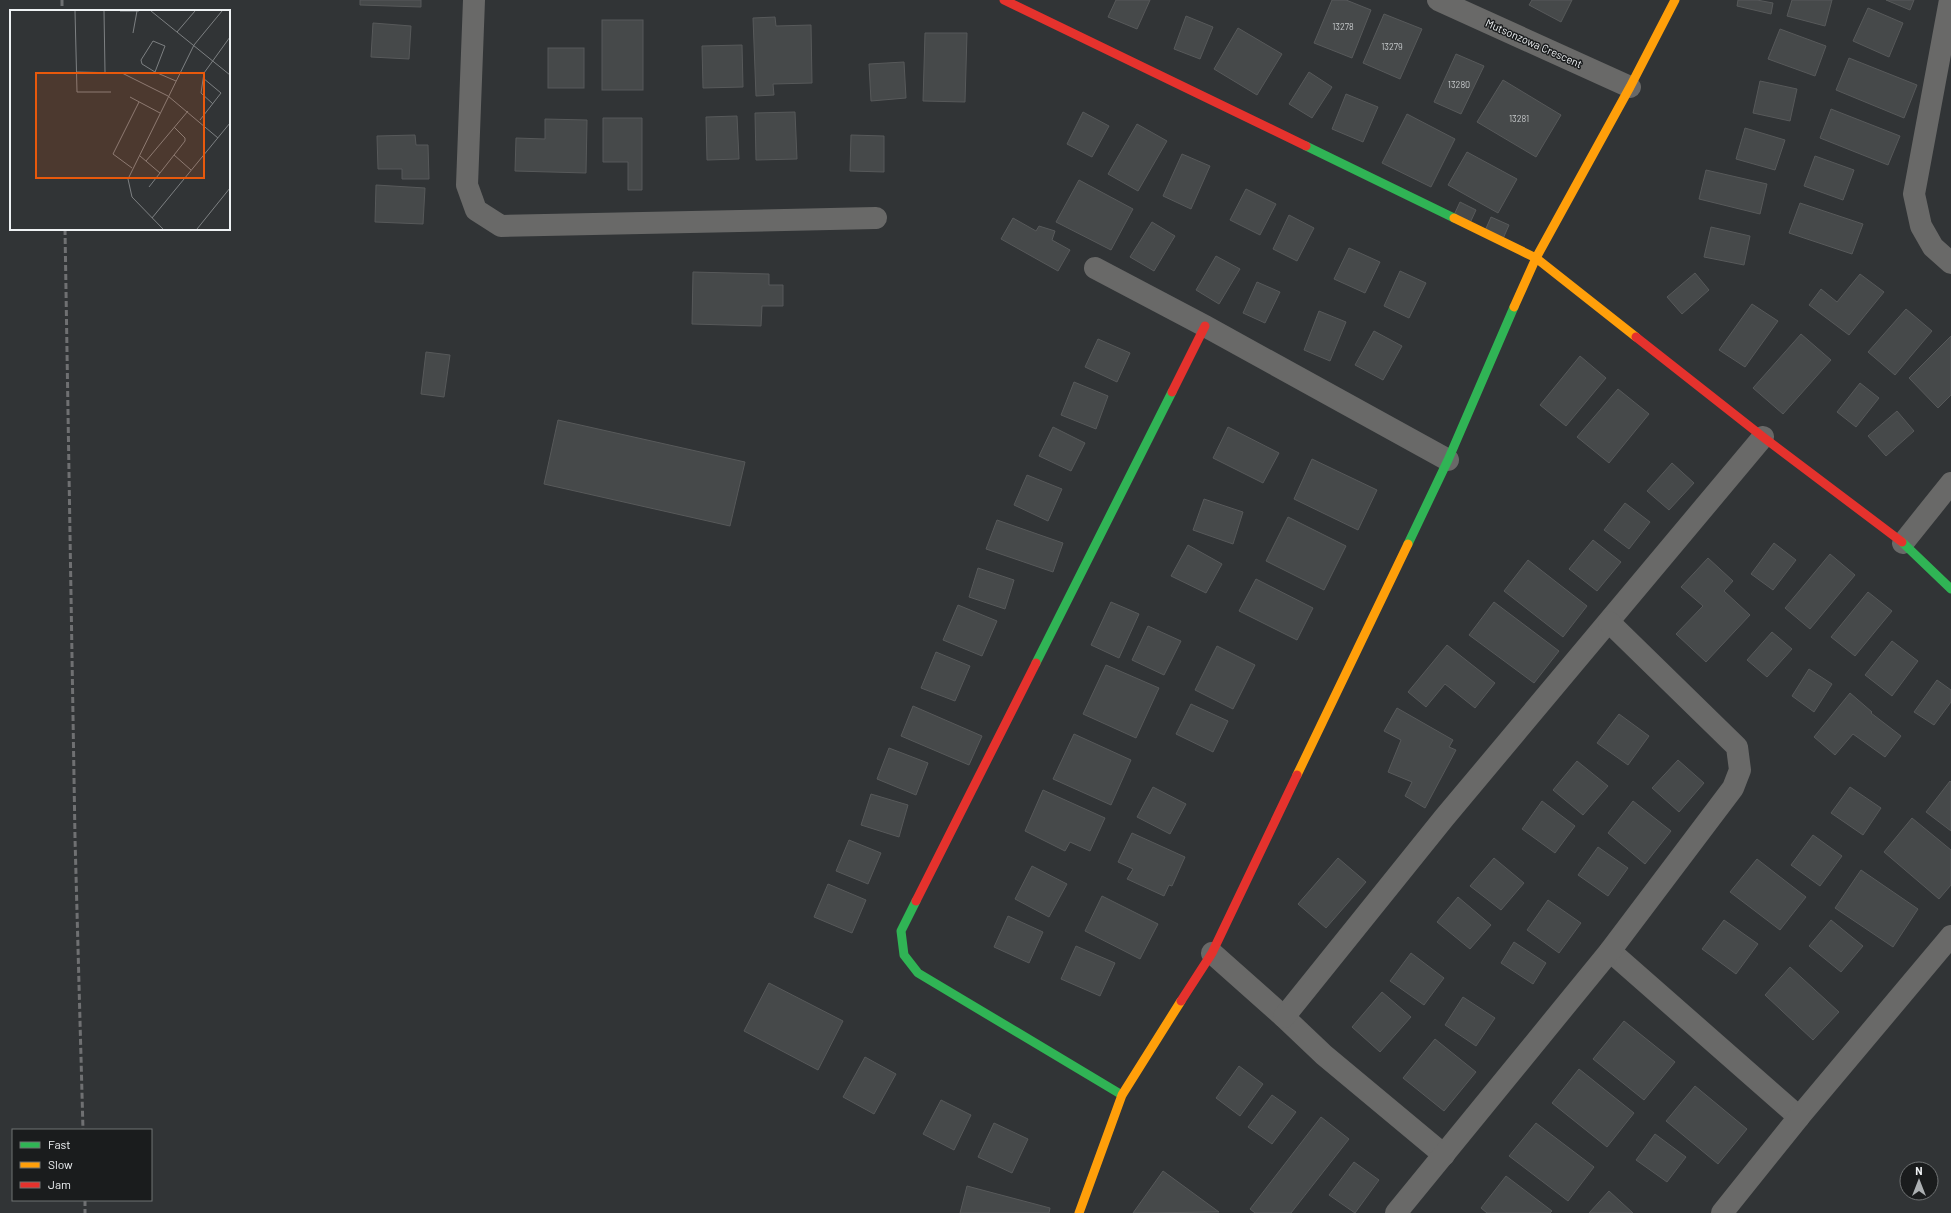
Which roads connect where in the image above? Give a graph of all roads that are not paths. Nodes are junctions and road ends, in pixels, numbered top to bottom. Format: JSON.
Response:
{"nodes":[{"id":1,"x":474,"y":0,"type":"edge"},
{"id":2,"x":1004,"y":0,"type":"edge"},
{"id":3,"x":1438,"y":0,"type":"edge"},
{"id":4,"x":1675,"y":0,"type":"edge"},
{"id":5,"x":1950,"y":0,"type":"edge"},
{"id":6,"x":1946,"y":53,"type":"edge"},
{"id":7,"x":1630,"y":87,"type":"junction"},
{"id":8,"x":876,"y":218,"type":"dead end"},
{"id":9,"x":1536,"y":258,"type":"junction"},
{"id":10,"x":1951,"y":263,"type":"edge"},
{"id":11,"x":1095,"y":268,"type":"dead end"},
{"id":12,"x":1205,"y":326,"type":"junction"},
{"id":13,"x":1763,"y":438,"type":"junction"},
{"id":14,"x":1448,"y":460,"type":"junction"},
{"id":15,"x":1951,"y":483,"type":"edge"},
{"id":16,"x":1903,"y":543,"type":"junction"},
{"id":17,"x":1951,"y":589,"type":"edge"},
{"id":18,"x":1609,"y":622,"type":"junction"},
{"id":19,"x":1951,"y":936,"type":"edge"},
{"id":20,"x":1610,"y":951,"type":"junction"},
{"id":21,"x":1212,"y":953,"type":"junction"},
{"id":22,"x":1284,"y":1017,"type":"junction"},
{"id":23,"x":1122,"y":1095,"type":"junction"},
{"id":24,"x":1799,"y":1117,"type":"junction"},
{"id":25,"x":1444,"y":1155,"type":"junction"},
{"id":26,"x":1078,"y":1213,"type":"edge"},
{"id":27,"x":1396,"y":1213,"type":"edge"},
{"id":28,"x":1722,"y":1213,"type":"edge"}],
"edges":[{"from":1,"to":8,"type":"street"},
{"from":2,"to":9,"type":"street"},
{"from":3,"to":7,"type":"street","name":"Mutsonzowa Crescent"},
{"from":4,"to":7,"type":"street"},
{"from":5,"to":6,"type":"street"},
{"from":6,"to":10,"type":"street"},
{"from":7,"to":9,"type":"street"},
{"from":9,"to":13,"type":"street"},
{"from":9,"to":14,"type":"street"},
{"from":11,"to":12,"type":"street"},
{"from":12,"to":14,"type":"street"},
{"from":12,"to":23,"type":"street"},
{"from":13,"to":16,"type":"street"},
{"from":13,"to":18,"type":"street"},
{"from":14,"to":21,"type":"street"},
{"from":15,"to":16,"type":"street"},
{"from":16,"to":17,"type":"street"},
{"from":18,"to":20,"type":"street"},
{"from":18,"to":22,"type":"street"},
{"from":19,"to":24,"type":"street"},
{"from":20,"to":24,"type":"street"},
{"from":20,"to":25,"type":"street"},
{"from":21,"to":22,"type":"street"},
{"from":21,"to":23,"type":"street"},
{"from":22,"to":25,"type":"street"},
{"from":23,"to":26,"type":"street"},
{"from":24,"to":28,"type":"street"},
{"from":25,"to":27,"type":"street"}]}
